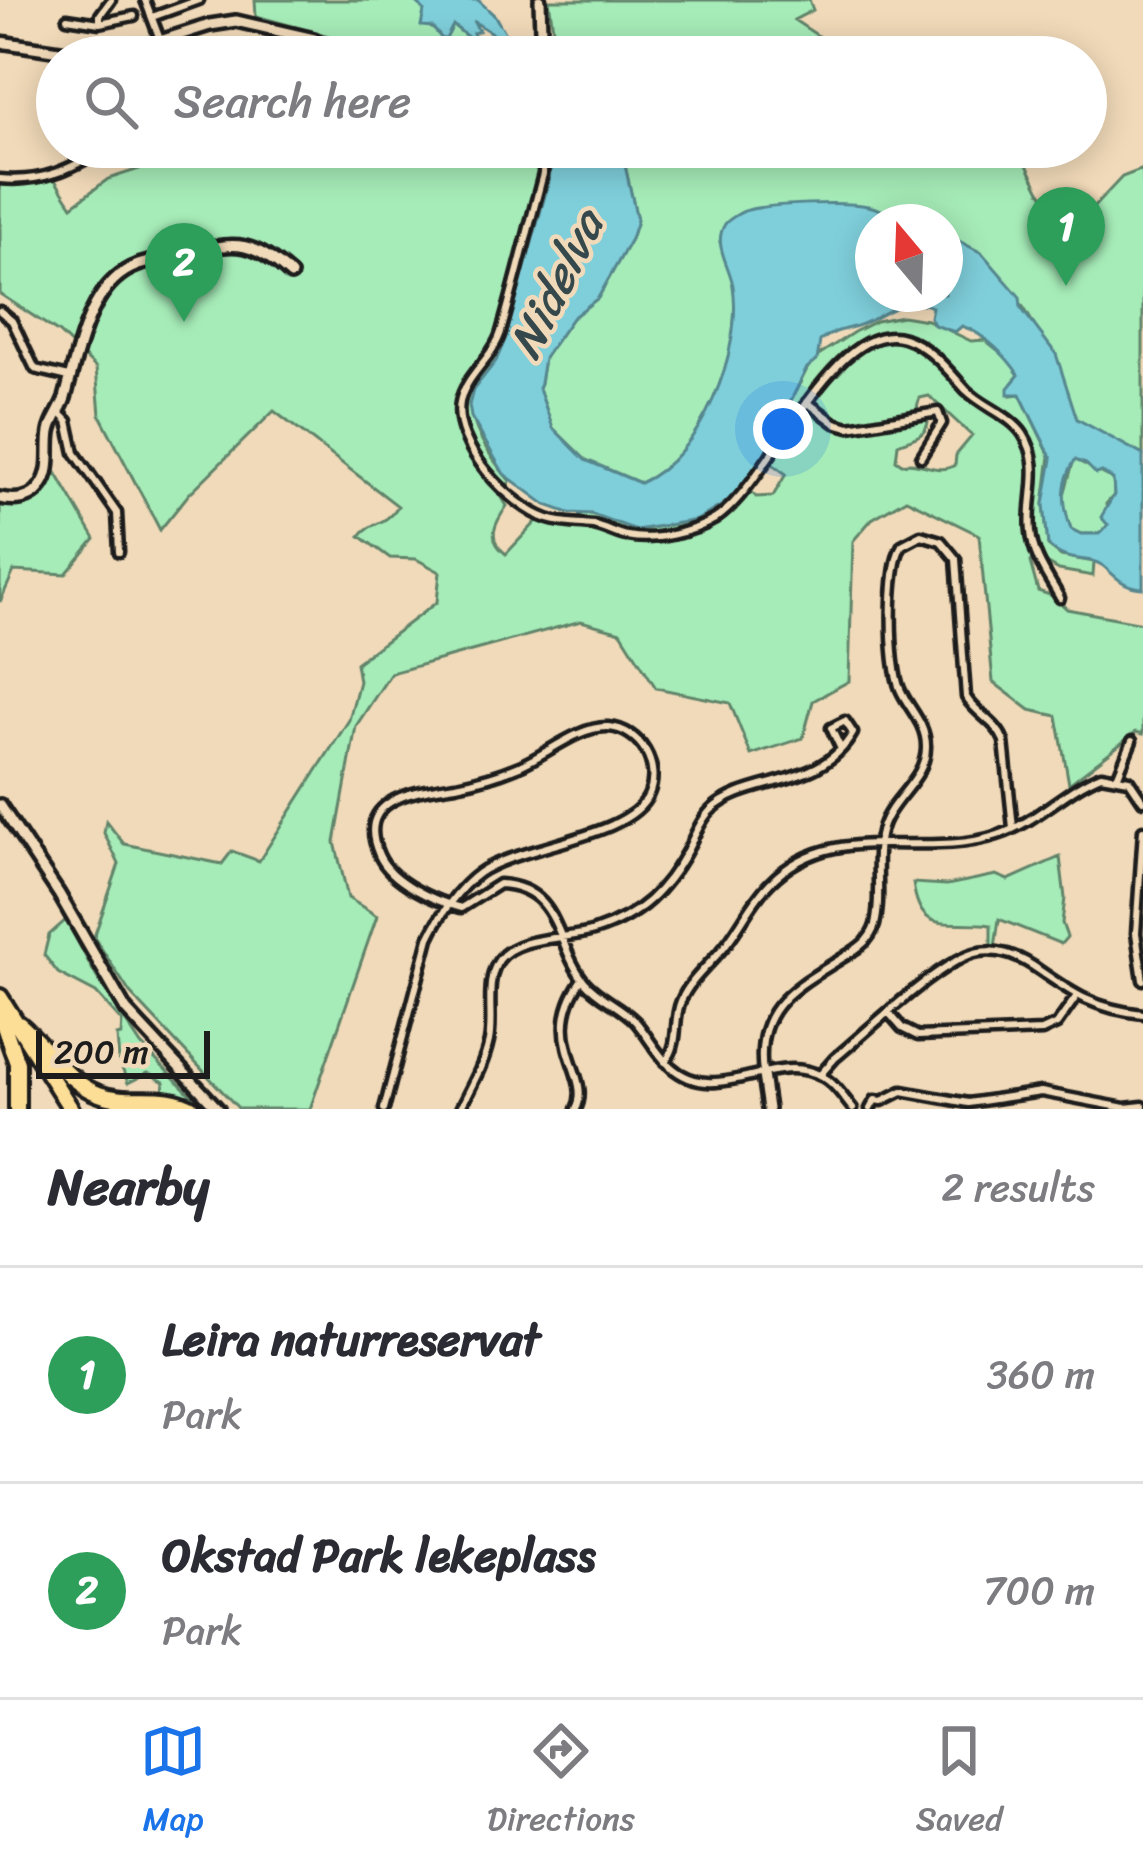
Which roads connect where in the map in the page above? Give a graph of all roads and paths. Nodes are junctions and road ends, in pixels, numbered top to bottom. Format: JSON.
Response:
{"nodes":[{"id":1,"x":111,"y":0,"type":"edge"},
{"id":2,"x":145,"y":0,"type":"edge"},
{"id":3,"x":199,"y":0,"type":"edge"},
{"id":4,"x":540,"y":0,"type":"edge"},
{"id":5,"x":134,"y":16,"type":"dead end"},
{"id":6,"x":152,"y":16,"type":"junction"},
{"id":7,"x":67,"y":18,"type":"dead end"},
{"id":8,"x":100,"y":23,"type":"junction"},
{"id":9,"x":159,"y":36,"type":"edge"},
{"id":10,"x":179,"y":36,"type":"edge"},
{"id":11,"x":299,"y":36,"type":"edge"},
{"id":12,"x":539,"y":36,"type":"edge"},
{"id":13,"x":0,"y":42,"type":"edge"},
{"id":14,"x":36,"y":49,"type":"edge"},
{"id":15,"x":67,"y":168,"type":"edge"},
{"id":16,"x":543,"y":168,"type":"edge"},
{"id":17,"x":0,"y":179,"type":"edge"},
{"id":18,"x":291,"y":275,"type":"dead end"},
{"id":19,"x":0,"y":310,"type":"edge"},
{"id":20,"x":69,"y":377,"type":"junction"},
{"id":21,"x":807,"y":402,"type":"junction"},
{"id":22,"x":59,"y":412,"type":"junction"},
{"id":23,"x":921,"y":457,"type":"dead end"},
{"id":24,"x":0,"y":498,"type":"edge"},
{"id":25,"x":119,"y":552,"type":"dead end"},
{"id":26,"x":1060,"y":598,"type":"dead end"},
{"id":27,"x":1132,"y":741,"type":"dead end"},
{"id":28,"x":840,"y":747,"type":"dead end"},
{"id":29,"x":1118,"y":775,"type":"junction"},
{"id":30,"x":1141,"y":788,"type":"edge"},
{"id":31,"x":1143,"y":801,"type":"edge"},
{"id":32,"x":0,"y":805,"type":"edge"},
{"id":33,"x":1013,"y":829,"type":"junction"},
{"id":34,"x":1143,"y":830,"type":"edge"},
{"id":35,"x":880,"y":842,"type":"junction"},
{"id":36,"x":450,"y":905,"type":"junction"},
{"id":37,"x":565,"y":938,"type":"junction"},
{"id":38,"x":582,"y":979,"type":"junction"},
{"id":39,"x":1143,"y":980,"type":"edge"},
{"id":40,"x":0,"y":997,"type":"edge"},
{"id":41,"x":1076,"y":997,"type":"junction"},
{"id":42,"x":890,"y":1013,"type":"junction"},
{"id":43,"x":0,"y":1014,"type":"edge"},
{"id":44,"x":1143,"y":1014,"type":"edge"},
{"id":45,"x":19,"y":1024,"type":"junction"},
{"id":46,"x":665,"y":1062,"type":"junction"},
{"id":47,"x":820,"y":1075,"type":"junction"},
{"id":48,"x":763,"y":1076,"type":"junction"},
{"id":49,"x":884,"y":1105,"type":"edge"},
{"id":50,"x":1143,"y":1106,"type":"edge"},
{"id":51,"x":17,"y":1109,"type":"edge"},
{"id":52,"x":67,"y":1109,"type":"edge"},
{"id":53,"x":146,"y":1109,"type":"edge"},
{"id":54,"x":176,"y":1109,"type":"edge"},
{"id":55,"x":193,"y":1109,"type":"edge"},
{"id":56,"x":218,"y":1109,"type":"edge"},
{"id":57,"x":384,"y":1109,"type":"edge"},
{"id":58,"x":460,"y":1109,"type":"edge"},
{"id":59,"x":576,"y":1109,"type":"edge"},
{"id":60,"x":768,"y":1109,"type":"edge"},
{"id":61,"x":853,"y":1109,"type":"edge"},
{"id":62,"x":870,"y":1109,"type":"edge"}],
"edges":[{"from":1,"to":8,"type":"street"},
{"from":2,"to":6,"type":"street"},
{"from":3,"to":6,"type":"street"},
{"from":4,"to":12,"type":"street"},
{"from":5,"to":8,"type":"street"},
{"from":6,"to":9,"type":"street"},
{"from":7,"to":8,"type":"street"},
{"from":10,"to":11,"type":"street"},
{"from":13,"to":14,"type":"street"},
{"from":15,"to":17,"type":"street"},
{"from":16,"to":21,"type":"street"},
{"from":18,"to":20,"type":"street"},
{"from":19,"to":20,"type":"street"},
{"from":20,"to":22,"type":"street"},
{"from":21,"to":23,"type":"street"},
{"from":21,"to":26,"type":"street"},
{"from":22,"to":24,"type":"street"},
{"from":22,"to":25,"type":"street"},
{"from":27,"to":29,"type":"street"},
{"from":28,"to":37,"type":"street"},
{"from":29,"to":30,"type":"street"},
{"from":29,"to":33,"type":"street"},
{"from":30,"to":31,"type":"street"},
{"from":32,"to":56,"type":"street"},
{"from":33,"to":35,"type":"street"},
{"from":33,"to":35,"type":"street"},
{"from":34,"to":39,"type":"street"},
{"from":35,"to":46,"type":"street"},
{"from":35,"to":48,"type":"street"},
{"from":36,"to":36,"type":"street"},
{"from":36,"to":37,"type":"street"},
{"from":36,"to":57,"type":"street"},
{"from":37,"to":38,"type":"street"},
{"from":37,"to":58,"type":"street"},
{"from":38,"to":46,"type":"street"},
{"from":38,"to":59,"type":"street"},
{"from":40,"to":45,"type":"highway"},
{"from":41,"to":42,"type":"street"},
{"from":41,"to":42,"type":"street"},
{"from":41,"to":44,"type":"street"},
{"from":42,"to":47,"type":"street"},
{"from":43,"to":51,"type":"highway"},
{"from":43,"to":52,"type":"highway"},
{"from":45,"to":52,"type":"highway"},
{"from":45,"to":55,"type":"highway"},
{"from":46,"to":48,"type":"street"},
{"from":47,"to":48,"type":"street"},
{"from":47,"to":61,"type":"street"},
{"from":48,"to":60,"type":"street"},
{"from":49,"to":50,"type":"street"},
{"from":49,"to":62,"type":"street"},
{"from":53,"to":54,"type":"highway"}]}
